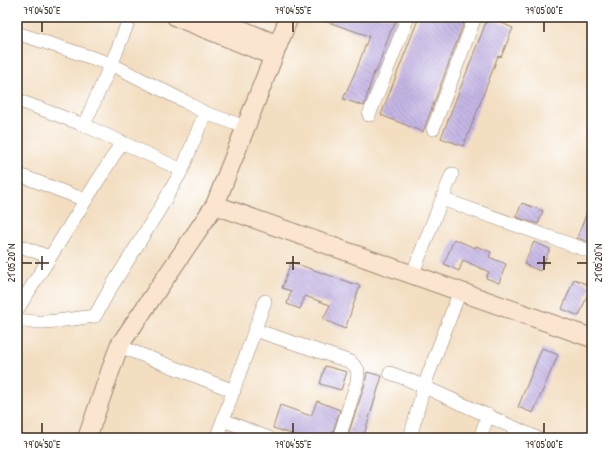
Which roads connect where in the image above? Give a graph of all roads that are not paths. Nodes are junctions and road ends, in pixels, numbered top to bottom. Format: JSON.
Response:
{"nodes":[{"id":1,"x":130,"y":17,"type":"edge"},
{"id":2,"x":176,"y":17,"type":"edge"},
{"id":3,"x":212,"y":17,"type":"edge"},
{"id":4,"x":289,"y":17,"type":"edge"},
{"id":5,"x":408,"y":17,"type":"edge"},
{"id":6,"x":475,"y":17,"type":"edge"},
{"id":7,"x":17,"y":33,"type":"edge"},
{"id":8,"x":276,"y":50,"type":"junction"},
{"id":9,"x":111,"y":64,"type":"junction"},
{"id":10,"x":17,"y":100,"type":"edge"},
{"id":11,"x":206,"y":113,"type":"junction"},
{"id":12,"x":369,"y":115,"type":"dead end"},
{"id":13,"x":84,"y":125,"type":"junction"},
{"id":14,"x":246,"y":127,"type":"junction"},
{"id":15,"x":433,"y":129,"type":"dead end"},
{"id":16,"x":122,"y":142,"type":"junction"},
{"id":17,"x":182,"y":170,"type":"junction"},
{"id":18,"x":17,"y":174,"type":"edge"},
{"id":19,"x":452,"y":174,"type":"dead end"},
{"id":20,"x":442,"y":199,"type":"junction"},
{"id":21,"x":85,"y":200,"type":"junction"},
{"id":22,"x":215,"y":205,"type":"junction"},
{"id":23,"x":17,"y":245,"type":"edge"},
{"id":24,"x":592,"y":252,"type":"edge"},
{"id":25,"x":50,"y":257,"type":"junction"},
{"id":26,"x":412,"y":275,"type":"junction"},
{"id":27,"x":460,"y":291,"type":"junction"},
{"id":28,"x":265,"y":301,"type":"dead end"},
{"id":29,"x":17,"y":310,"type":"edge"},
{"id":30,"x":17,"y":320,"type":"edge"},
{"id":31,"x":255,"y":330,"type":"junction"},
{"id":32,"x":592,"y":338,"type":"edge"},
{"id":33,"x":119,"y":346,"type":"junction"},
{"id":34,"x":390,"y":374,"type":"dead end"},
{"id":35,"x":424,"y":386,"type":"junction"},
{"id":36,"x":234,"y":391,"type":"junction"},
{"id":37,"x":488,"y":415,"type":"junction"},
{"id":38,"x":223,"y":420,"type":"junction"},
{"id":39,"x":87,"y":437,"type":"edge"},
{"id":40,"x":216,"y":438,"type":"edge"},
{"id":41,"x":269,"y":438,"type":"edge"},
{"id":42,"x":338,"y":438,"type":"edge"},
{"id":43,"x":410,"y":438,"type":"edge"},
{"id":44,"x":480,"y":438,"type":"edge"},
{"id":45,"x":537,"y":438,"type":"edge"}],
"edges":[{"from":1,"to":9,"type":"street"},
{"from":2,"to":8,"type":"street"},
{"from":3,"to":8,"type":"street"},
{"from":4,"to":8,"type":"street"},
{"from":5,"to":12,"type":"street"},
{"from":6,"to":15,"type":"street"},
{"from":7,"to":9,"type":"street"},
{"from":8,"to":14,"type":"street"},
{"from":9,"to":11,"type":"street"},
{"from":9,"to":13,"type":"street"},
{"from":10,"to":13,"type":"street"},
{"from":11,"to":14,"type":"street"},
{"from":11,"to":17,"type":"street"},
{"from":13,"to":16,"type":"street"},
{"from":14,"to":22,"type":"street"},
{"from":16,"to":17,"type":"street"},
{"from":16,"to":21,"type":"street"},
{"from":17,"to":30,"type":"street"},
{"from":18,"to":21,"type":"street"},
{"from":19,"to":20,"type":"street"},
{"from":20,"to":24,"type":"street"},
{"from":20,"to":26,"type":"street"},
{"from":21,"to":25,"type":"street"},
{"from":22,"to":26,"type":"street"},
{"from":22,"to":33,"type":"street"},
{"from":23,"to":25,"type":"street"},
{"from":25,"to":29,"type":"street"},
{"from":26,"to":27,"type":"street"},
{"from":27,"to":32,"type":"street"},
{"from":27,"to":35,"type":"street"},
{"from":28,"to":31,"type":"street"},
{"from":31,"to":36,"type":"street"},
{"from":31,"to":42,"type":"street"},
{"from":33,"to":36,"type":"street"},
{"from":33,"to":39,"type":"street"},
{"from":34,"to":35,"type":"street"},
{"from":35,"to":37,"type":"street"},
{"from":35,"to":43,"type":"street"},
{"from":36,"to":38,"type":"street"},
{"from":37,"to":44,"type":"street"},
{"from":37,"to":45,"type":"street"},
{"from":38,"to":40,"type":"street"},
{"from":38,"to":41,"type":"street"}]}
